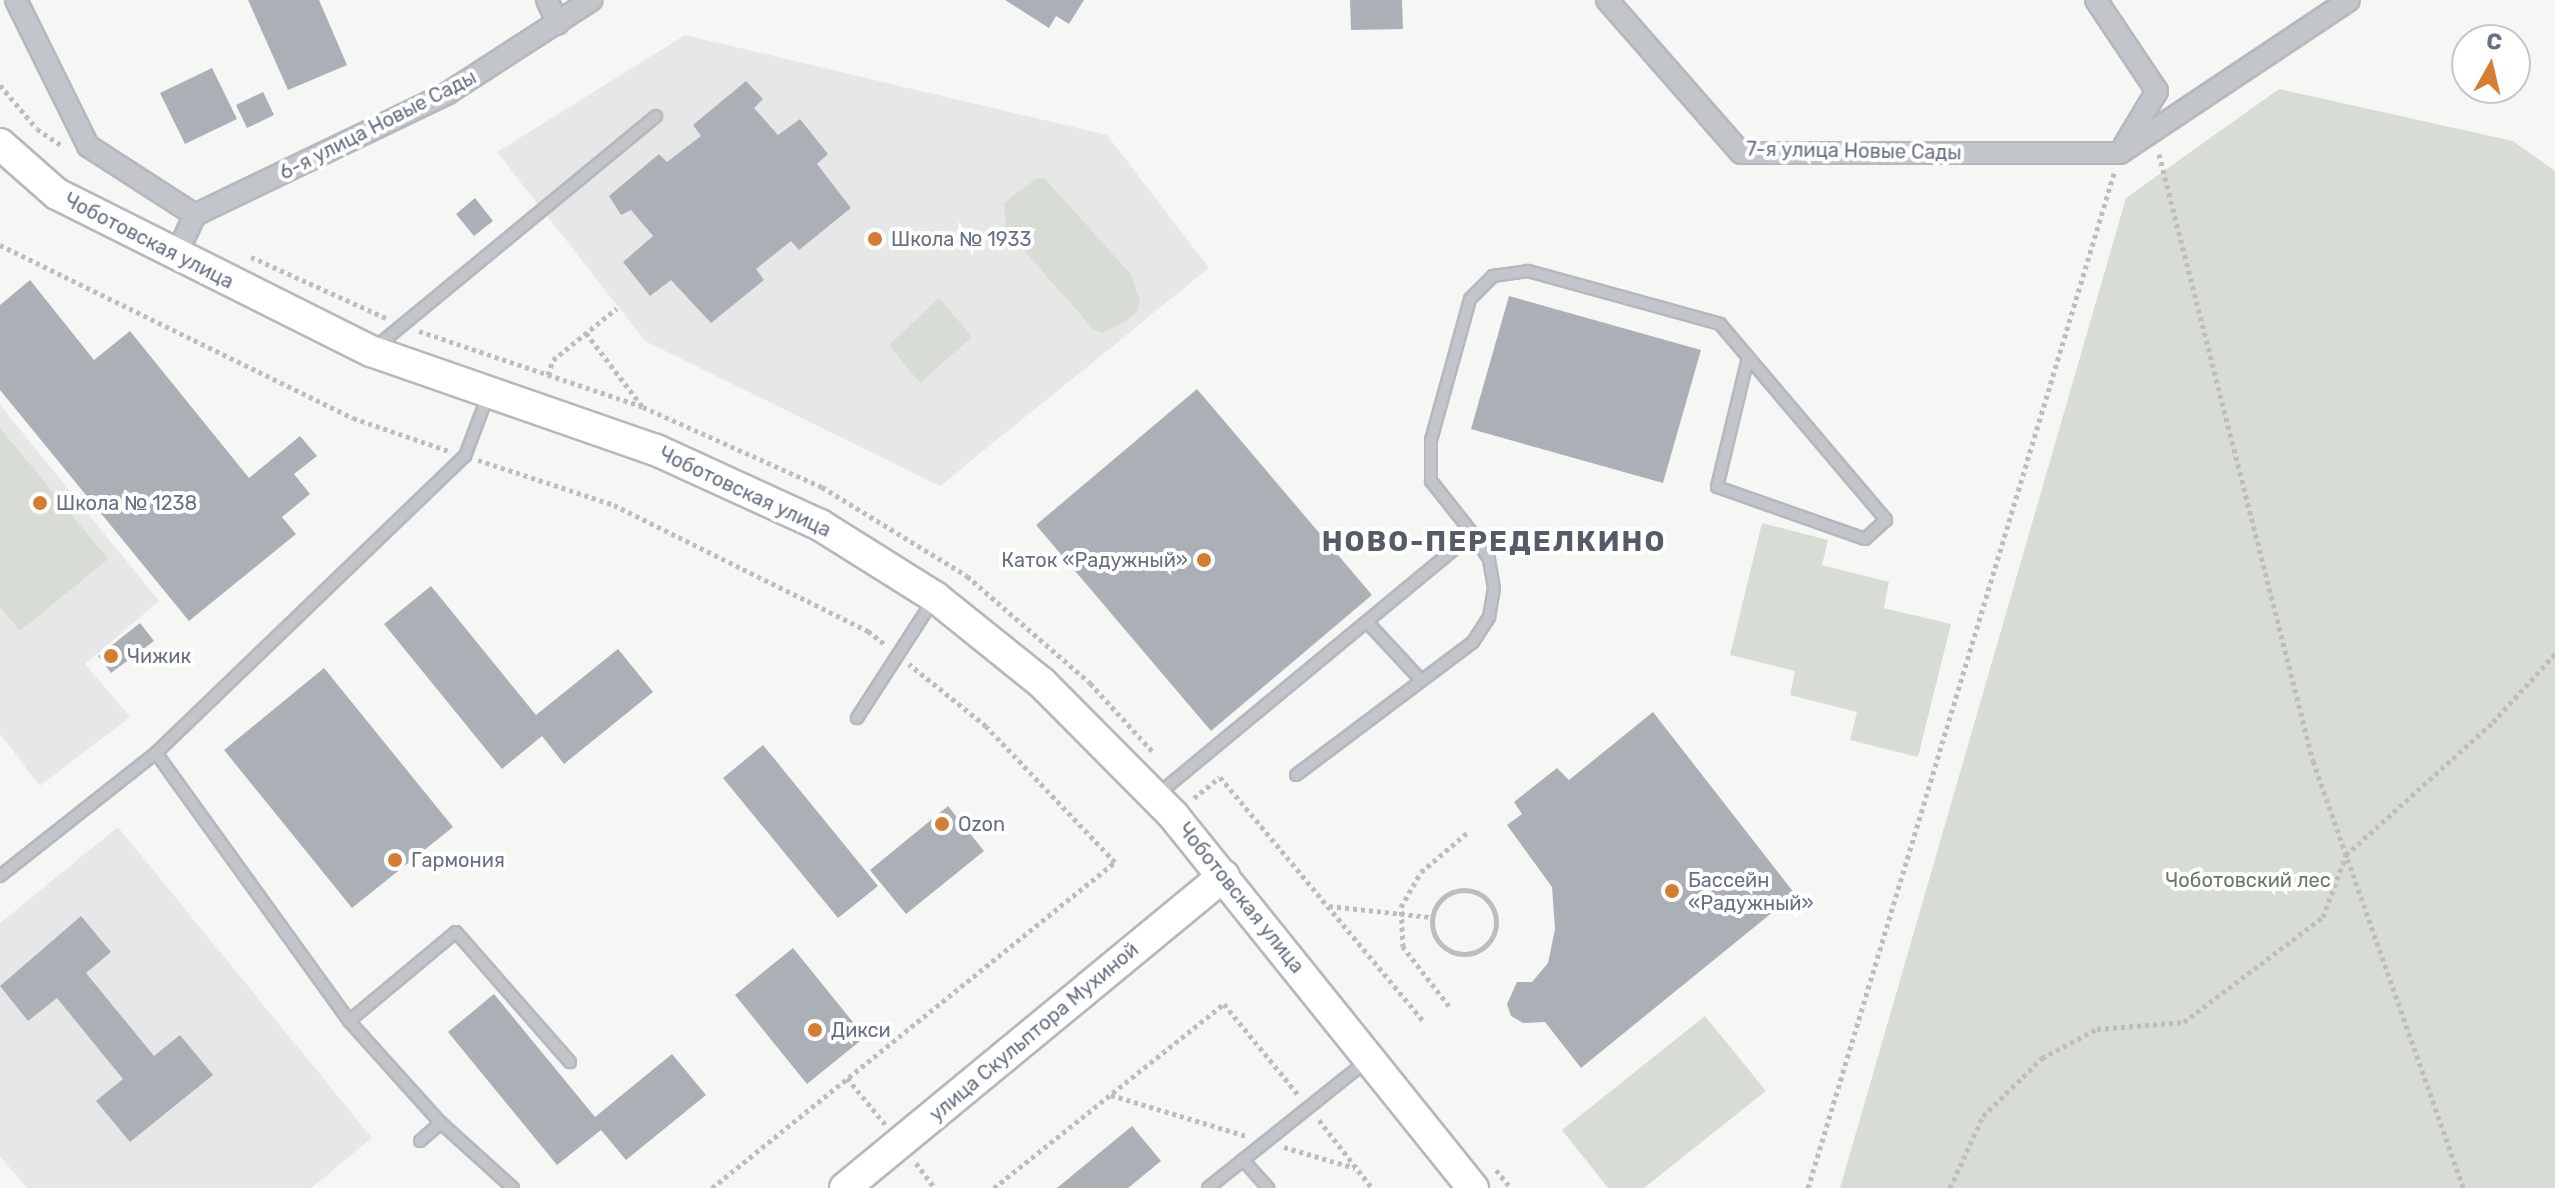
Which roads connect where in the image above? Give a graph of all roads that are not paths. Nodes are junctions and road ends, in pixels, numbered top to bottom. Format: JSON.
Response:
{"nodes":[{"id":1,"x":16,"y":0,"type":"edge"},
{"id":2,"x":547,"y":0,"type":"edge"},
{"id":3,"x":592,"y":0,"type":"edge"},
{"id":4,"x":1607,"y":0,"type":"edge"},
{"id":5,"x":2096,"y":0,"type":"edge"},
{"id":6,"x":2349,"y":0,"type":"edge"},
{"id":7,"x":558,"y":24,"type":"junction"},
{"id":8,"x":656,"y":116,"type":"dead end"},
{"id":9,"x":0,"y":144,"type":"edge"},
{"id":10,"x":2120,"y":153,"type":"junction"},
{"id":11,"x":195,"y":215,"type":"junction"},
{"id":12,"x":176,"y":255,"type":"junction"},
{"id":13,"x":371,"y":351,"type":"junction"},
{"id":14,"x":1748,"y":358,"type":"junction"},
{"id":15,"x":489,"y":393,"type":"junction"},
{"id":16,"x":1473,"y":534,"type":"junction"},
{"id":17,"x":935,"y":597,"type":"junction"},
{"id":18,"x":1367,"y":622,"type":"junction"},
{"id":19,"x":1420,"y":679,"type":"junction"},
{"id":20,"x":857,"y":718,"type":"dead end"},
{"id":21,"x":156,"y":753,"type":"junction"},
{"id":22,"x":1296,"y":775,"type":"dead end"},
{"id":23,"x":1166,"y":788,"type":"junction"},
{"id":24,"x":0,"y":876,"type":"edge"},
{"id":25,"x":1224,"y":876,"type":"junction"},
{"id":26,"x":349,"y":1021,"type":"junction"},
{"id":27,"x":1369,"y":1058,"type":"junction"},
{"id":28,"x":570,"y":1062,"type":"dead end"},
{"id":29,"x":441,"y":1123,"type":"junction"},
{"id":30,"x":420,"y":1141,"type":"dead end"},
{"id":31,"x":1243,"y":1160,"type":"junction"},
{"id":32,"x":513,"y":1188,"type":"edge"},
{"id":33,"x":845,"y":1188,"type":"edge"},
{"id":34,"x":1208,"y":1188,"type":"edge"},
{"id":35,"x":1268,"y":1188,"type":"edge"},
{"id":36,"x":1473,"y":1188,"type":"edge"}],
"edges":[{"from":1,"to":11,"type":"street"},
{"from":2,"to":7,"type":"street"},
{"from":3,"to":7,"type":"street","name":"6-я улица Новые Сады"},
{"from":4,"to":10,"type":"street","name":"7-я улица Новые Сады"},
{"from":5,"to":10,"type":"street"},
{"from":6,"to":10,"type":"street"},
{"from":7,"to":11,"type":"street","name":"6-я улица Новые Сады"},
{"from":8,"to":13,"type":"lane"},
{"from":9,"to":12,"type":"main road","name":"Чоботовская улица"},
{"from":11,"to":12,"type":"street"},
{"from":12,"to":13,"type":"main road","name":"Чоботовская улица"},
{"from":13,"to":15,"type":"main road","name":"Чоботовская улица"},
{"from":14,"to":14,"type":"lane"},
{"from":14,"to":16,"type":"lane"},
{"from":15,"to":17,"type":"main road","name":"Чоботовская улица"},
{"from":15,"to":21,"type":"lane"},
{"from":16,"to":18,"type":"lane"},
{"from":16,"to":19,"type":"lane"},
{"from":17,"to":20,"type":"lane"},
{"from":17,"to":23,"type":"main road","name":"Чоботовская улица"},
{"from":18,"to":19,"type":"lane"},
{"from":18,"to":23,"type":"lane"},
{"from":19,"to":22,"type":"lane"},
{"from":21,"to":24,"type":"lane"},
{"from":21,"to":26,"type":"lane"},
{"from":23,"to":25,"type":"main road","name":"Чоботовская улица"},
{"from":25,"to":27,"type":"main road","name":"Чоботовская улица"},
{"from":25,"to":33,"type":"main road","name":"улица Скульптора Мухиной"},
{"from":26,"to":28,"type":"lane"},
{"from":26,"to":29,"type":"lane"},
{"from":27,"to":31,"type":"lane"},
{"from":27,"to":36,"type":"main road","name":"Чоботовская улица"},
{"from":29,"to":30,"type":"lane"},
{"from":29,"to":32,"type":"lane"},
{"from":31,"to":34,"type":"lane"},
{"from":31,"to":35,"type":"lane"}]}
